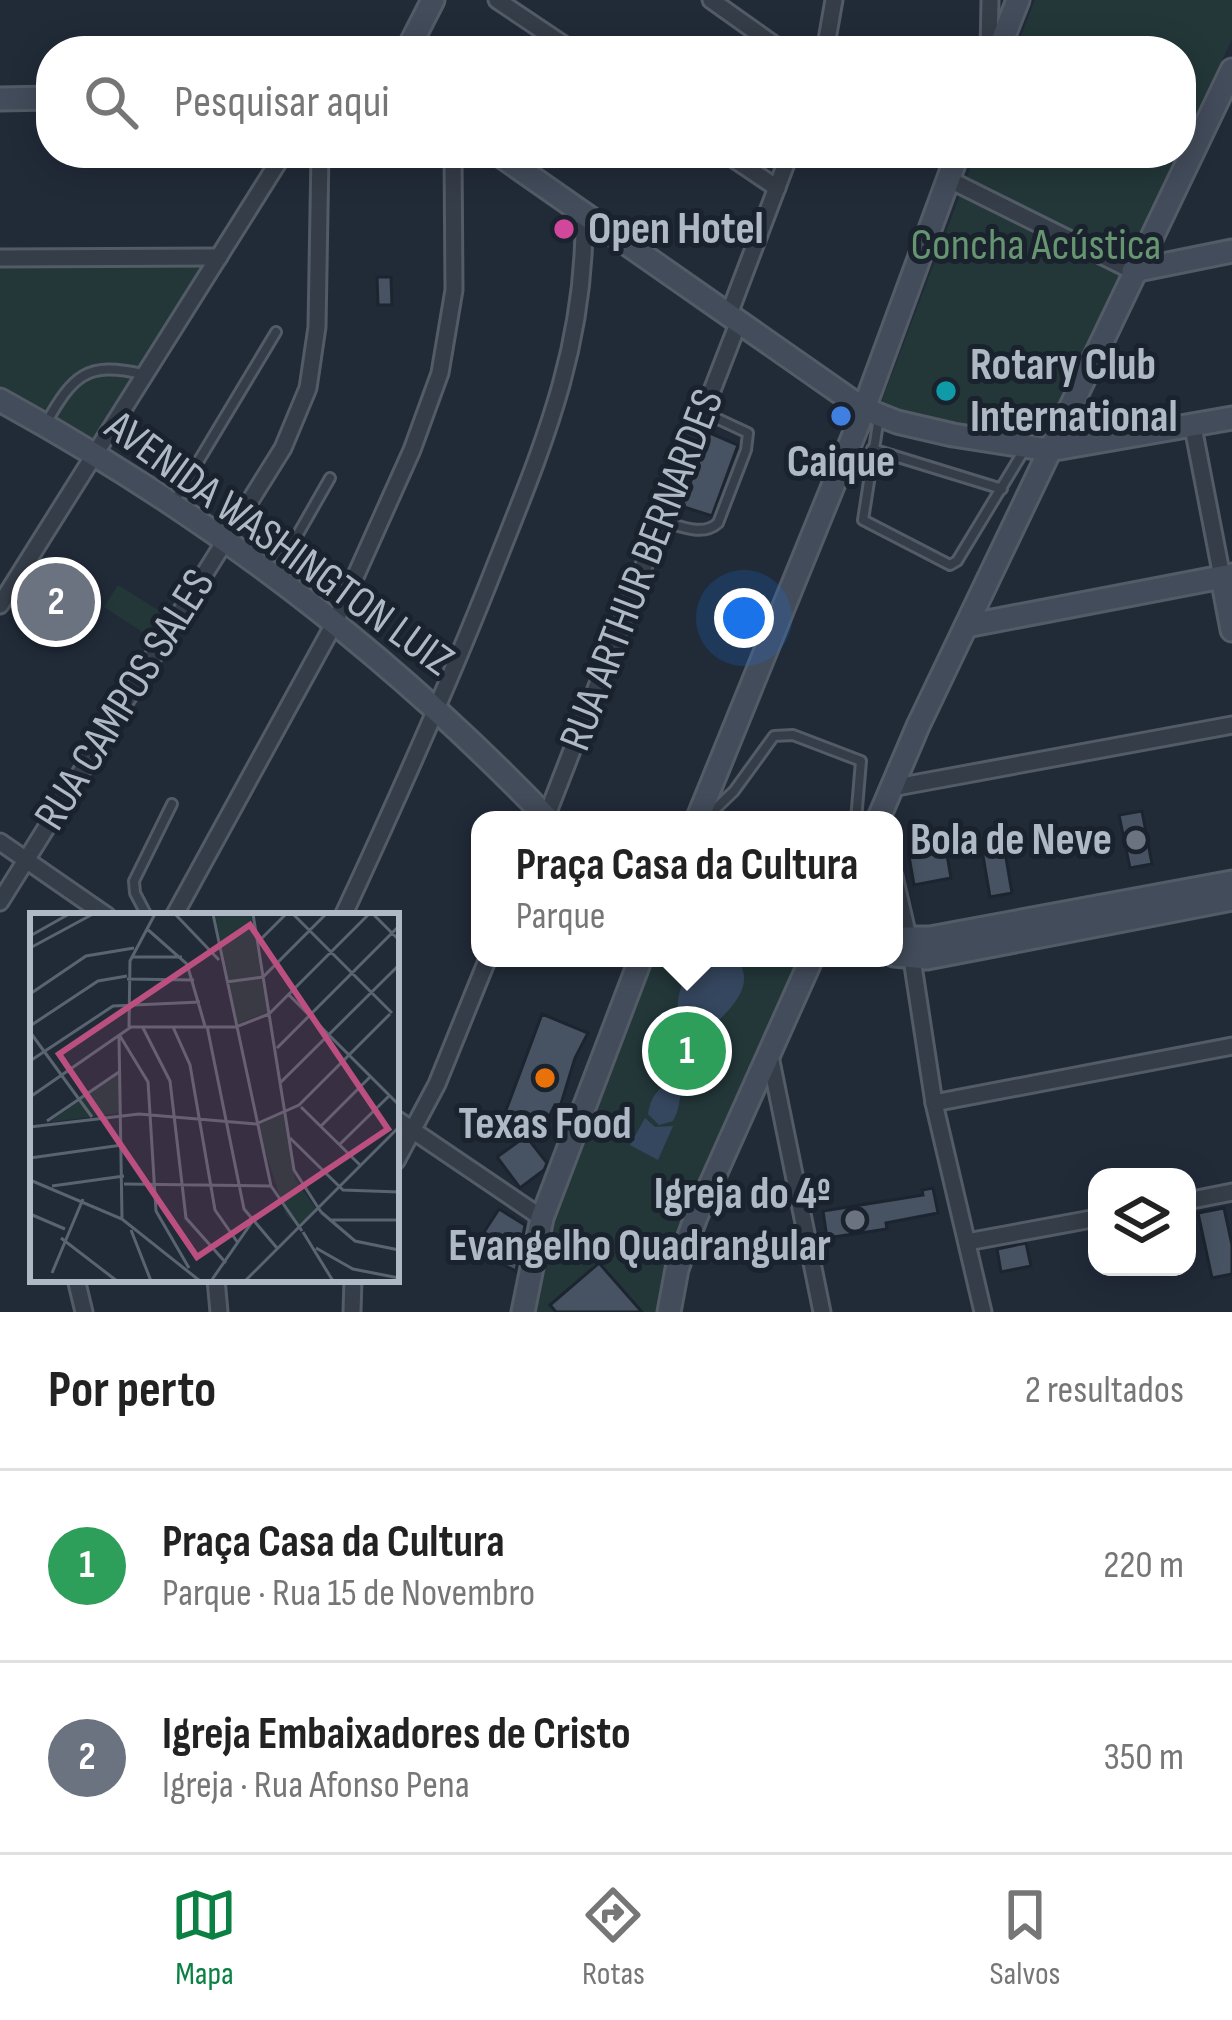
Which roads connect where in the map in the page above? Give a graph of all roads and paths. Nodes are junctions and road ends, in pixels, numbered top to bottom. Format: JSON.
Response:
{"nodes":[{"id":1,"x":433,"y":0,"type":"edge"},
{"id":2,"x":497,"y":0,"type":"edge"},
{"id":3,"x":711,"y":0,"type":"edge"},
{"id":4,"x":834,"y":0,"type":"edge"},
{"id":5,"x":991,"y":0,"type":"edge"},
{"id":6,"x":1018,"y":0,"type":"edge"},
{"id":7,"x":415,"y":36,"type":"edge"},
{"id":8,"x":551,"y":36,"type":"edge"},
{"id":9,"x":762,"y":36,"type":"edge"},
{"id":10,"x":828,"y":36,"type":"edge"},
{"id":11,"x":990,"y":36,"type":"edge"},
{"id":12,"x":1004,"y":36,"type":"edge"},
{"id":13,"x":1232,"y":70,"type":"edge"},
{"id":14,"x":1225,"y":96,"type":"edge"},
{"id":15,"x":36,"y":98,"type":"edge"},
{"id":16,"x":0,"y":99,"type":"edge"},
{"id":17,"x":1196,"y":151,"type":"edge"},
{"id":18,"x":275,"y":168,"type":"edge"},
{"id":19,"x":320,"y":168,"type":"edge"},
{"id":20,"x":453,"y":168,"type":"edge"},
{"id":21,"x":519,"y":168,"type":"edge"},
{"id":22,"x":747,"y":168,"type":"edge"},
{"id":23,"x":784,"y":168,"type":"edge"},
{"id":24,"x":952,"y":168,"type":"edge"},
{"id":25,"x":1187,"y":168,"type":"edge"},
{"id":26,"x":948,"y":179,"type":"junction"},
{"id":27,"x":777,"y":188,"type":"junction"},
{"id":28,"x":584,"y":213,"type":"junction"},
{"id":29,"x":1232,"y":251,"type":"edge"},
{"id":30,"x":219,"y":256,"type":"junction"},
{"id":31,"x":0,"y":258,"type":"edge"},
{"id":32,"x":1133,"y":271,"type":"junction"},
{"id":33,"x":734,"y":318,"type":"junction"},
{"id":34,"x":276,"y":332,"type":"dead end"},
{"id":35,"x":146,"y":375,"type":"junction"},
{"id":36,"x":0,"y":400,"type":"edge"},
{"id":37,"x":703,"y":412,"type":"junction"},
{"id":38,"x":867,"y":415,"type":"junction"},
{"id":39,"x":1232,"y":418,"type":"edge"},
{"id":40,"x":45,"y":424,"type":"junction"},
{"id":41,"x":1193,"y":427,"type":"junction"},
{"id":42,"x":1044,"y":444,"type":"junction"},
{"id":43,"x":872,"y":449,"type":"junction"},
{"id":44,"x":96,"y":454,"type":"junction"},
{"id":45,"x":330,"y":478,"type":"dead end"},
{"id":46,"x":1002,"y":489,"type":"junction"},
{"id":47,"x":173,"y":503,"type":"junction"},
{"id":48,"x":661,"y":521,"type":"junction"},
{"id":49,"x":225,"y":542,"type":"junction"},
{"id":50,"x":1227,"y":576,"type":"edge"},
{"id":51,"x":273,"y":578,"type":"junction"},
{"id":52,"x":3,"y":595,"type":"edge"},
{"id":53,"x":334,"y":624,"type":"junction"},
{"id":54,"x":965,"y":626,"type":"junction"},
{"id":55,"x":1232,"y":630,"type":"edge"},
{"id":56,"x":439,"y":709,"type":"junction"},
{"id":57,"x":1232,"y":725,"type":"edge"},
{"id":58,"x":891,"y":788,"type":"junction"},
{"id":59,"x":172,"y":804,"type":"dead end"},
{"id":60,"x":539,"y":811,"type":"edge"},
{"id":61,"x":550,"y":811,"type":"edge"},
{"id":62,"x":705,"y":811,"type":"edge"},
{"id":63,"x":711,"y":811,"type":"edge"},
{"id":64,"x":857,"y":811,"type":"edge"},
{"id":65,"x":883,"y":811,"type":"edge"},
{"id":66,"x":0,"y":842,"type":"edge"},
{"id":67,"x":24,"y":859,"type":"junction"},
{"id":68,"x":1232,"y":882,"type":"edge"},
{"id":69,"x":1232,"y":899,"type":"edge"},
{"id":70,"x":0,"y":902,"type":"edge"},
{"id":71,"x":103,"y":913,"type":"edge"},
{"id":72,"x":146,"y":913,"type":"edge"},
{"id":73,"x":176,"y":913,"type":"edge"},
{"id":74,"x":344,"y":913,"type":"edge"},
{"id":75,"x":903,"y":948,"type":"edge"},
{"id":76,"x":903,"y":948,"type":"edge"},
{"id":77,"x":903,"y":953,"type":"edge"},
{"id":78,"x":484,"y":967,"type":"edge"},
{"id":79,"x":637,"y":967,"type":"edge"},
{"id":80,"x":808,"y":967,"type":"edge"},
{"id":81,"x":1232,"y":1046,"type":"edge"},
{"id":82,"x":770,"y":1057,"type":"junction"},
{"id":83,"x":934,"y":1103,"type":"junction"},
{"id":84,"x":399,"y":1121,"type":"edge"},
{"id":85,"x":414,"y":1132,"type":"junction"},
{"id":86,"x":399,"y":1156,"type":"edge"},
{"id":87,"x":1232,"y":1192,"type":"edge"},
{"id":88,"x":1196,"y":1199,"type":"edge"},
{"id":89,"x":542,"y":1218,"type":"junction"},
{"id":90,"x":1088,"y":1220,"type":"edge"},
{"id":91,"x":967,"y":1242,"type":"junction"},
{"id":92,"x":77,"y":1282,"type":"edge"},
{"id":93,"x":216,"y":1282,"type":"edge"},
{"id":94,"x":353,"y":1282,"type":"edge"},
{"id":95,"x":84,"y":1312,"type":"edge"},
{"id":96,"x":219,"y":1312,"type":"edge"},
{"id":97,"x":352,"y":1312,"type":"edge"},
{"id":98,"x":524,"y":1312,"type":"edge"},
{"id":99,"x":669,"y":1312,"type":"edge"},
{"id":100,"x":822,"y":1312,"type":"edge"},
{"id":101,"x":982,"y":1312,"type":"edge"}],
"edges":[{"from":1,"to":7,"type":"main road"},
{"from":2,"to":8,"type":"street"},
{"from":3,"to":9,"type":"street"},
{"from":4,"to":10,"type":"street"},
{"from":5,"to":11,"type":"street"},
{"from":6,"to":12,"type":"main road"},
{"from":13,"to":14,"type":"main road"},
{"from":14,"to":17,"type":"main road"},
{"from":15,"to":16,"type":"main road"},
{"from":18,"to":30,"type":"street"},
{"from":19,"to":49,"type":"street","name":"RUA CAMPOS SALES"},
{"from":20,"to":53,"type":"street"},
{"from":21,"to":28,"type":"main road"},
{"from":22,"to":27,"type":"street"},
{"from":23,"to":27,"type":"street","name":"RUA ARTHUR BERNARDES"},
{"from":24,"to":26,"type":"main road"},
{"from":25,"to":32,"type":"main road"},
{"from":26,"to":32,"type":"street"},
{"from":26,"to":38,"type":"main road"},
{"from":27,"to":33,"type":"street","name":"RUA ARTHUR BERNARDES"},
{"from":28,"to":33,"type":"main road"},
{"from":28,"to":56,"type":"street"},
{"from":29,"to":32,"type":"main road"},
{"from":30,"to":31,"type":"street"},
{"from":30,"to":35,"type":"street"},
{"from":32,"to":42,"type":"main road"},
{"from":33,"to":37,"type":"street","name":"RUA ARTHUR BERNARDES"},
{"from":33,"to":38,"type":"main road"},
{"from":34,"to":47,"type":"lane"},
{"from":35,"to":40,"type":"lane"},
{"from":35,"to":44,"type":"street"},
{"from":36,"to":40,"type":"main road","name":"AVENIDA WASHINGTON LUIZ"},
{"from":37,"to":48,"type":"street","name":"RUA ARTHUR BERNARDES"},
{"from":37,"to":48,"type":"lane"},
{"from":38,"to":42,"type":"main road"},
{"from":38,"to":43,"type":"lane"},
{"from":38,"to":62,"type":"main road"},
{"from":39,"to":41,"type":"main road"},
{"from":40,"to":44,"type":"main road","name":"AVENIDA WASHINGTON LUIZ"},
{"from":41,"to":42,"type":"main road"},
{"from":41,"to":50,"type":"street"},
{"from":42,"to":46,"type":"lane"},
{"from":42,"to":54,"type":"main road"},
{"from":43,"to":46,"type":"lane"},
{"from":43,"to":46,"type":"lane"},
{"from":44,"to":47,"type":"main road","name":"AVENIDA WASHINGTON LUIZ"},
{"from":44,"to":52,"type":"street"},
{"from":45,"to":51,"type":"lane"},
{"from":47,"to":49,"type":"main road","name":"AVENIDA WASHINGTON LUIZ"},
{"from":48,"to":61,"type":"street","name":"RUA ARTHUR BERNARDES"},
{"from":49,"to":51,"type":"main road","name":"AVENIDA WASHINGTON LUIZ"},
{"from":49,"to":67,"type":"street","name":"RUA CAMPOS SALES"},
{"from":50,"to":54,"type":"main road"},
{"from":50,"to":55,"type":"main road"},
{"from":51,"to":53,"type":"main road","name":"AVENIDA WASHINGTON LUIZ"},
{"from":53,"to":56,"type":"main road","name":"AVENIDA WASHINGTON LUIZ"},
{"from":53,"to":73,"type":"street"},
{"from":54,"to":58,"type":"main road"},
{"from":56,"to":60,"type":"main road","name":"AVENIDA WASHINGTON LUIZ"},
{"from":56,"to":74,"type":"street"},
{"from":57,"to":58,"type":"street"},
{"from":58,"to":65,"type":"main road"},
{"from":59,"to":72,"type":"lane"},
{"from":63,"to":64,"type":"lane"},
{"from":66,"to":67,"type":"street"},
{"from":67,"to":70,"type":"street","name":"RUA CAMPOS SALES"},
{"from":67,"to":71,"type":"street"},
{"from":68,"to":75,"type":"main road"},
{"from":69,"to":76,"type":"main road"},
{"from":77,"to":83,"type":"street"},
{"from":78,"to":85,"type":"street"},
{"from":79,"to":89,"type":"main road"},
{"from":80,"to":82,"type":"main road"},
{"from":81,"to":83,"type":"street"},
{"from":82,"to":99,"type":"main road"},
{"from":82,"to":100,"type":"street"},
{"from":83,"to":91,"type":"street"},
{"from":84,"to":85,"type":"street"},
{"from":85,"to":86,"type":"street"},
{"from":85,"to":89,"type":"street"},
{"from":87,"to":88,"type":"street"},
{"from":89,"to":98,"type":"main road"},
{"from":90,"to":91,"type":"street"},
{"from":91,"to":101,"type":"street"},
{"from":92,"to":95,"type":"street"},
{"from":93,"to":96,"type":"street"},
{"from":94,"to":97,"type":"street"}]}
